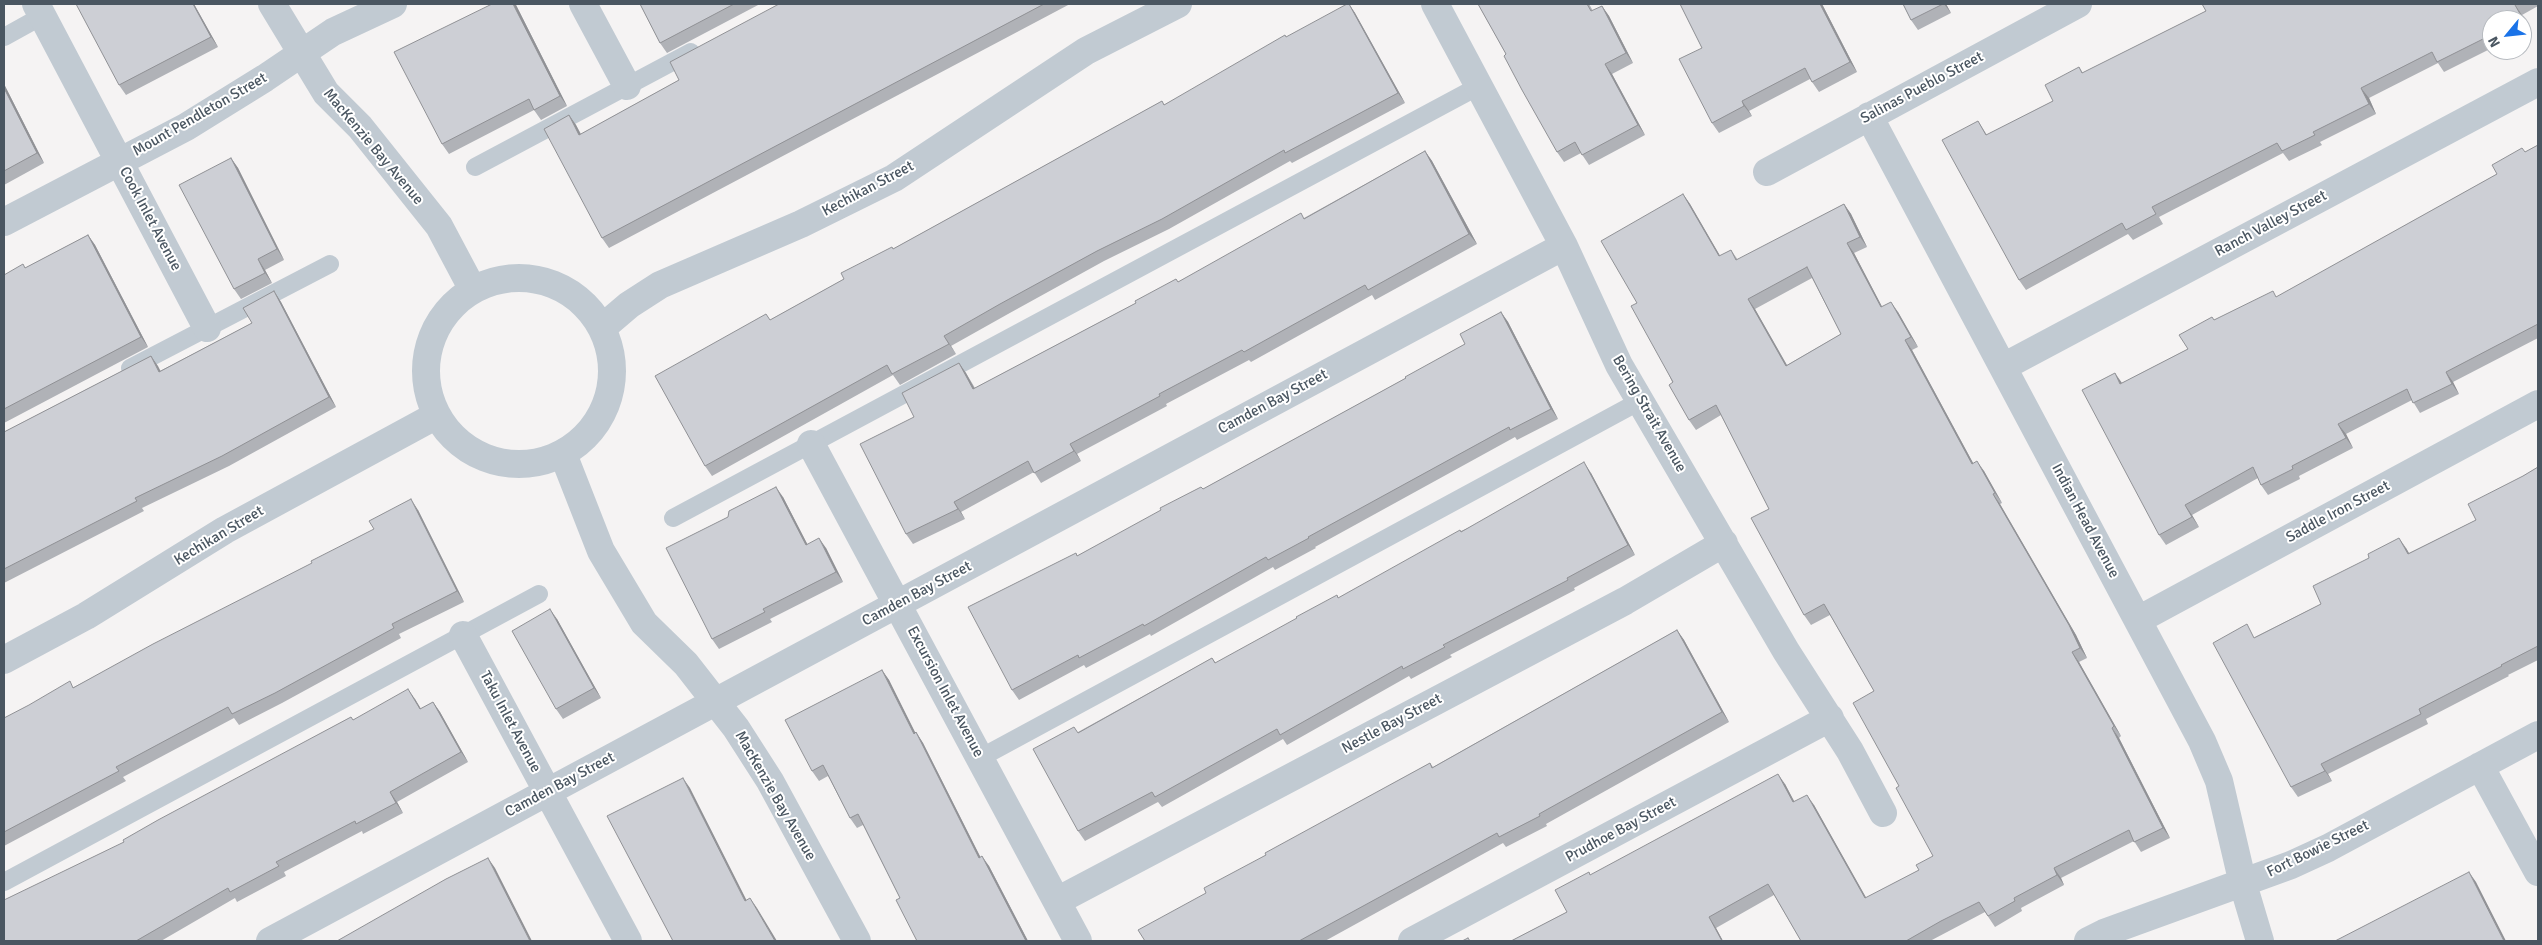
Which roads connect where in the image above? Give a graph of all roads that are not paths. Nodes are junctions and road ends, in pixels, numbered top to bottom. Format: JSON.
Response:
{"nodes":[{"id":1,"x":272,"y":4,"type":"edge"},
{"id":2,"x":393,"y":4,"type":"edge"},
{"id":3,"x":583,"y":4,"type":"edge"},
{"id":4,"x":1178,"y":4,"type":"edge"},
{"id":5,"x":1435,"y":4,"type":"edge"},
{"id":6,"x":2078,"y":4,"type":"edge"},
{"id":7,"x":39,"y":10,"type":"edge"},
{"id":8,"x":4,"y":37,"type":"edge"},
{"id":9,"x":704,"y":45,"type":"edge"},
{"id":10,"x":301,"y":55,"type":"junction"},
{"id":11,"x":2538,"y":82,"type":"edge"},
{"id":12,"x":627,"y":86,"type":"junction"},
{"id":13,"x":1479,"y":86,"type":"junction"},
{"id":14,"x":1869,"y":116,"type":"junction"},
{"id":15,"x":119,"y":161,"type":"junction"},
{"id":16,"x":475,"y":167,"type":"dead end"},
{"id":17,"x":1767,"y":172,"type":"dead end"},
{"id":18,"x":4,"y":222,"type":"edge"},
{"id":19,"x":1564,"y":246,"type":"junction"},
{"id":20,"x":330,"y":264,"type":"dead end"},
{"id":21,"x":473,"y":290,"type":"junction"},
{"id":22,"x":207,"y":328,"type":"junction"},
{"id":23,"x":602,"y":328,"type":"junction"},
{"id":24,"x":2003,"y":367,"type":"junction"},
{"id":25,"x":119,"y":374,"type":"edge"},
{"id":26,"x":1640,"y":401,"type":"junction"},
{"id":27,"x":2538,"y":404,"type":"edge"},
{"id":28,"x":437,"y":415,"type":"junction"},
{"id":29,"x":811,"y":444,"type":"junction"},
{"id":30,"x":563,"y":454,"type":"junction"},
{"id":31,"x":673,"y":518,"type":"dead end"},
{"id":32,"x":1724,"y":543,"type":"junction"},
{"id":33,"x":539,"y":594,"type":"dead end"},
{"id":34,"x":897,"y":604,"type":"junction"},
{"id":35,"x":2138,"y":620,"type":"junction"},
{"id":36,"x":463,"y":635,"type":"junction"},
{"id":37,"x":4,"y":660,"type":"edge"},
{"id":38,"x":716,"y":702,"type":"junction"},
{"id":39,"x":1830,"y":718,"type":"junction"},
{"id":40,"x":2538,"y":734,"type":"edge"},
{"id":41,"x":980,"y":758,"type":"junction"},
{"id":42,"x":2480,"y":766,"type":"junction"},
{"id":43,"x":548,"y":791,"type":"junction"},
{"id":44,"x":1883,"y":813,"type":"dead end"},
{"id":45,"x":2538,"y":872,"type":"edge"},
{"id":46,"x":4,"y":882,"type":"edge"},
{"id":47,"x":2243,"y":884,"type":"junction"},
{"id":48,"x":1057,"y":901,"type":"junction"},
{"id":49,"x":270,"y":941,"type":"edge"},
{"id":50,"x":628,"y":941,"type":"edge"},
{"id":51,"x":857,"y":941,"type":"edge"},
{"id":52,"x":1078,"y":941,"type":"edge"},
{"id":53,"x":1412,"y":941,"type":"edge"},
{"id":54,"x":2088,"y":941,"type":"edge"},
{"id":55,"x":2260,"y":941,"type":"edge"}],
"edges":[{"from":1,"to":10,"type":"street","name":"MacKenzie Bay Avenue"},
{"from":2,"to":10,"type":"street","name":"Mount Pendleton Street"},
{"from":3,"to":12,"type":"street"},
{"from":4,"to":23,"type":"street","name":"Kechikan Street"},
{"from":5,"to":13,"type":"street","name":"Bering Strait Avenue"},
{"from":6,"to":14,"type":"street","name":"Salinas Pueblo Street"},
{"from":7,"to":8,"type":"lane"},
{"from":7,"to":15,"type":"street","name":"Cook Inlet Avenue"},
{"from":9,"to":12,"type":"lane"},
{"from":10,"to":15,"type":"street","name":"Mount Pendleton Street"},
{"from":10,"to":21,"type":"street","name":"MacKenzie Bay Avenue"},
{"from":11,"to":24,"type":"street","name":"Ranch Valley Street"},
{"from":12,"to":16,"type":"lane"},
{"from":13,"to":19,"type":"street","name":"Bering Strait Avenue"},
{"from":13,"to":29,"type":"lane"},
{"from":14,"to":17,"type":"street","name":"Salinas Pueblo Street"},
{"from":14,"to":24,"type":"street","name":"Indian Head Avenue"},
{"from":15,"to":18,"type":"street","name":"Mount Pendleton Street"},
{"from":15,"to":22,"type":"street","name":"Cook Inlet Avenue"},
{"from":19,"to":26,"type":"street","name":"Bering Strait Avenue"},
{"from":19,"to":34,"type":"street","name":"Camden Bay Street"},
{"from":20,"to":22,"type":"lane"},
{"from":21,"to":23,"type":"street"},
{"from":21,"to":28,"type":"street"},
{"from":22,"to":25,"type":"lane"},
{"from":23,"to":30,"type":"street"},
{"from":24,"to":35,"type":"street","name":"Indian Head Avenue"},
{"from":26,"to":32,"type":"street","name":"Bering Strait Avenue"},
{"from":26,"to":41,"type":"lane"},
{"from":27,"to":35,"type":"street","name":"Saddle Iron Street"},
{"from":28,"to":30,"type":"street"},
{"from":28,"to":37,"type":"street","name":"Kechikan Street"},
{"from":29,"to":31,"type":"lane"},
{"from":29,"to":34,"type":"street","name":"Excursion Inlet Avenue"},
{"from":30,"to":38,"type":"street","name":"MacKenzie Bay Avenue"},
{"from":32,"to":39,"type":"street","name":"Bering Strait Avenue"},
{"from":32,"to":48,"type":"street","name":"Nestle Bay Street"},
{"from":33,"to":36,"type":"lane"},
{"from":34,"to":38,"type":"street","name":"Camden Bay Street"},
{"from":34,"to":41,"type":"street","name":"Excursion Inlet Avenue"},
{"from":35,"to":47,"type":"street","name":"Indian Head Avenue"},
{"from":36,"to":43,"type":"street","name":"Taku Inlet Avenue"},
{"from":36,"to":46,"type":"lane"},
{"from":38,"to":43,"type":"street","name":"Camden Bay Street"},
{"from":38,"to":51,"type":"street","name":"MacKenzie Bay Avenue"},
{"from":39,"to":44,"type":"street","name":"Bering Strait Avenue"},
{"from":39,"to":53,"type":"street","name":"Prudhoe Bay Street"},
{"from":40,"to":42,"type":"street","name":"Fort Bowie Street"},
{"from":41,"to":48,"type":"street","name":"Excursion Inlet Avenue"},
{"from":42,"to":45,"type":"street"},
{"from":42,"to":47,"type":"street","name":"Fort Bowie Street"},
{"from":43,"to":49,"type":"street","name":"Camden Bay Street"},
{"from":43,"to":50,"type":"street","name":"Taku Inlet Avenue"},
{"from":47,"to":54,"type":"street","name":"Fort Bowie Street"},
{"from":47,"to":55,"type":"street","name":"Indian Head Avenue"},
{"from":48,"to":52,"type":"street","name":"Excursion Inlet Avenue"}]}
